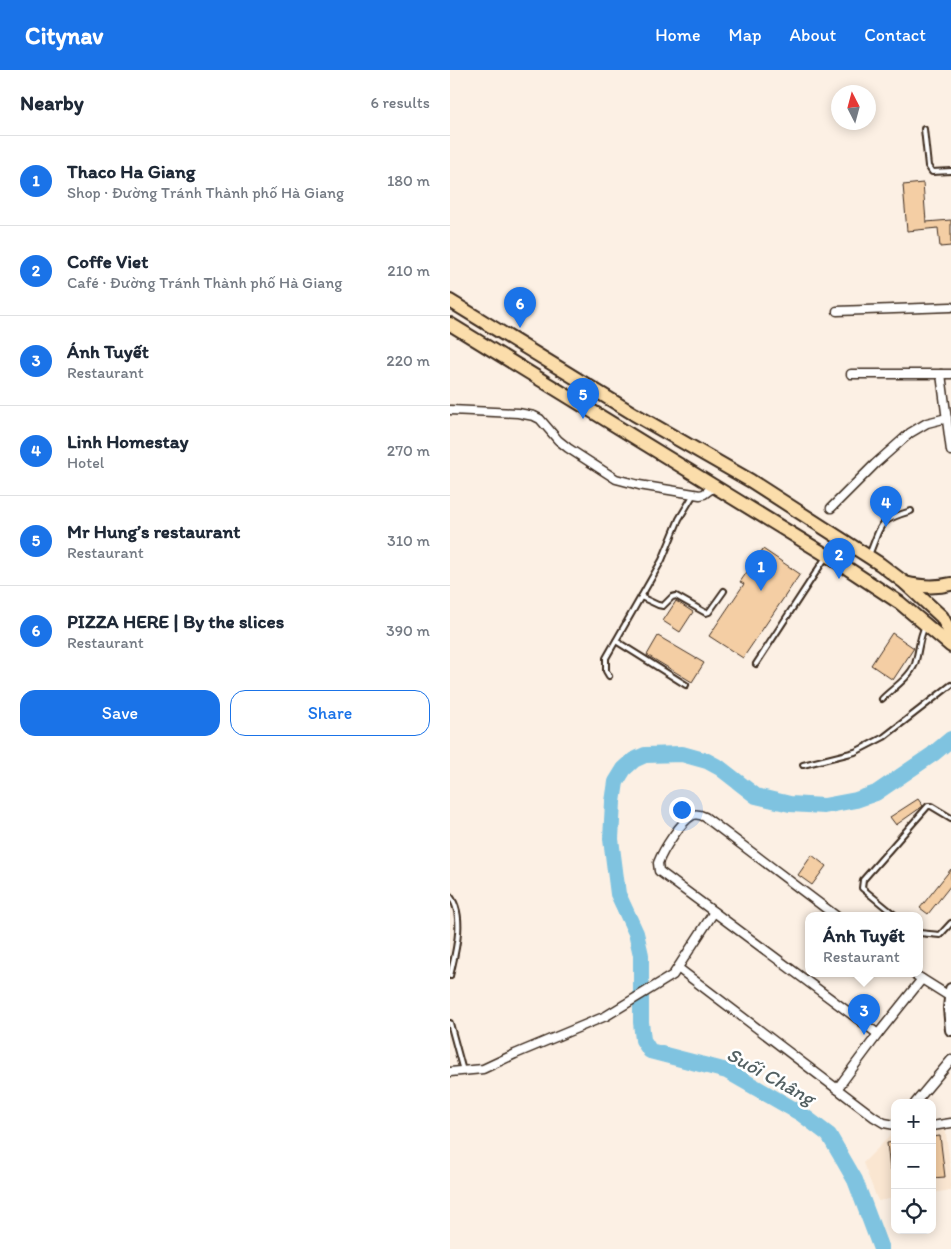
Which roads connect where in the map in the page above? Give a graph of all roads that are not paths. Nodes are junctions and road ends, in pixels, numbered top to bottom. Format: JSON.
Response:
{"nodes":[{"id":1,"x":924,"y":129,"type":"dead end"},
{"id":2,"x":951,"y":171,"type":"edge"},
{"id":3,"x":450,"y":301,"type":"edge"},
{"id":4,"x":951,"y":307,"type":"edge"},
{"id":5,"x":837,"y":311,"type":"dead end"},
{"id":6,"x":450,"y":324,"type":"edge"},
{"id":7,"x":851,"y":374,"type":"dead end"},
{"id":8,"x":941,"y":374,"type":"junction"},
{"id":9,"x":951,"y":374,"type":"edge"},
{"id":10,"x":450,"y":410,"type":"edge"},
{"id":11,"x":946,"y":418,"type":"junction"},
{"id":12,"x":951,"y":451,"type":"edge"},
{"id":13,"x":728,"y":468,"type":"junction"},
{"id":14,"x":715,"y":486,"type":"junction"},
{"id":15,"x":694,"y":494,"type":"junction"},
{"id":16,"x":831,"y":508,"type":"dead end"},
{"id":17,"x":911,"y":511,"type":"dead end"},
{"id":18,"x":827,"y":556,"type":"junction"},
{"id":19,"x":869,"y":557,"type":"junction"},
{"id":20,"x":905,"y":582,"type":"junction"},
{"id":21,"x":951,"y":584,"type":"edge"},
{"id":22,"x":724,"y":591,"type":"dead end"},
{"id":23,"x":641,"y":597,"type":"junction"},
{"id":24,"x":947,"y":616,"type":"edge"},
{"id":25,"x":921,"y":620,"type":"junction"},
{"id":26,"x":951,"y":634,"type":"edge"},
{"id":27,"x":616,"y":641,"type":"junction"},
{"id":28,"x":951,"y":646,"type":"edge"},
{"id":29,"x":756,"y":664,"type":"dead end"},
{"id":30,"x":609,"y":676,"type":"dead end"},
{"id":31,"x":951,"y":684,"type":"edge"},
{"id":32,"x":686,"y":685,"type":"dead end"},
{"id":33,"x":882,"y":699,"type":"dead end"},
{"id":34,"x":803,"y":765,"type":"dead end"},
{"id":35,"x":951,"y":818,"type":"edge"},
{"id":36,"x":450,"y":896,"type":"edge"},
{"id":37,"x":714,"y":912,"type":"junction"},
{"id":38,"x":831,"y":912,"type":"edge"},
{"id":39,"x":891,"y":912,"type":"edge"},
{"id":40,"x":951,"y":923,"type":"edge"},
{"id":41,"x":923,"y":934,"type":"edge"},
{"id":42,"x":678,"y":968,"type":"junction"},
{"id":43,"x":450,"y":976,"type":"edge"},
{"id":44,"x":919,"y":977,"type":"edge"},
{"id":45,"x":922,"y":979,"type":"junction"},
{"id":46,"x":950,"y":992,"type":"edge"},
{"id":47,"x":450,"y":1023,"type":"edge"},
{"id":48,"x":951,"y":1030,"type":"edge"},
{"id":49,"x":878,"y":1034,"type":"junction"},
{"id":50,"x":951,"y":1060,"type":"edge"},
{"id":51,"x":463,"y":1071,"type":"junction"},
{"id":52,"x":450,"y":1072,"type":"edge"},
{"id":53,"x":837,"y":1089,"type":"junction"},
{"id":54,"x":918,"y":1099,"type":"edge"},
{"id":55,"x":951,"y":1123,"type":"edge"},
{"id":56,"x":891,"y":1125,"type":"edge"},
{"id":57,"x":936,"y":1125,"type":"edge"}],
"edges":[{"from":1,"to":2,"type":"lane"},
{"from":3,"to":13,"type":"highway"},
{"from":4,"to":5,"type":"street"},
{"from":6,"to":14,"type":"highway"},
{"from":7,"to":8,"type":"street"},
{"from":8,"to":9,"type":"street"},
{"from":8,"to":11,"type":"street"},
{"from":10,"to":15,"type":"street"},
{"from":11,"to":12,"type":"street"},
{"from":11,"to":16,"type":"street"},
{"from":13,"to":14,"type":"highway"},
{"from":13,"to":19,"type":"highway"},
{"from":14,"to":15,"type":"street"},
{"from":14,"to":18,"type":"highway"},
{"from":15,"to":23,"type":"lane"},
{"from":17,"to":19,"type":"lane"},
{"from":18,"to":25,"type":"highway"},
{"from":18,"to":29,"type":"lane"},
{"from":19,"to":20,"type":"highway"},
{"from":20,"to":21,"type":"highway"},
{"from":20,"to":24,"type":"highway"},
{"from":22,"to":23,"type":"lane"},
{"from":23,"to":27,"type":"lane"},
{"from":24,"to":25,"type":"highway"},
{"from":24,"to":26,"type":"highway"},
{"from":25,"to":28,"type":"highway"},
{"from":25,"to":33,"type":"lane"},
{"from":27,"to":30,"type":"lane"},
{"from":27,"to":32,"type":"lane"},
{"from":31,"to":34,"type":"lane"},
{"from":35,"to":39,"type":"lane"},
{"from":36,"to":43,"type":"lane"},
{"from":37,"to":38,"type":"street"},
{"from":37,"to":42,"type":"street"},
{"from":37,"to":49,"type":"street"},
{"from":40,"to":41,"type":"lane"},
{"from":42,"to":51,"type":"street"},
{"from":42,"to":53,"type":"street"},
{"from":44,"to":45,"type":"street"},
{"from":45,"to":46,"type":"street"},
{"from":45,"to":49,"type":"street"},
{"from":46,"to":48,"type":"street"},
{"from":47,"to":51,"type":"lane"},
{"from":49,"to":53,"type":"street"},
{"from":50,"to":54,"type":"street"},
{"from":51,"to":52,"type":"street"},
{"from":53,"to":56,"type":"street"},
{"from":55,"to":57,"type":"street"}]}
